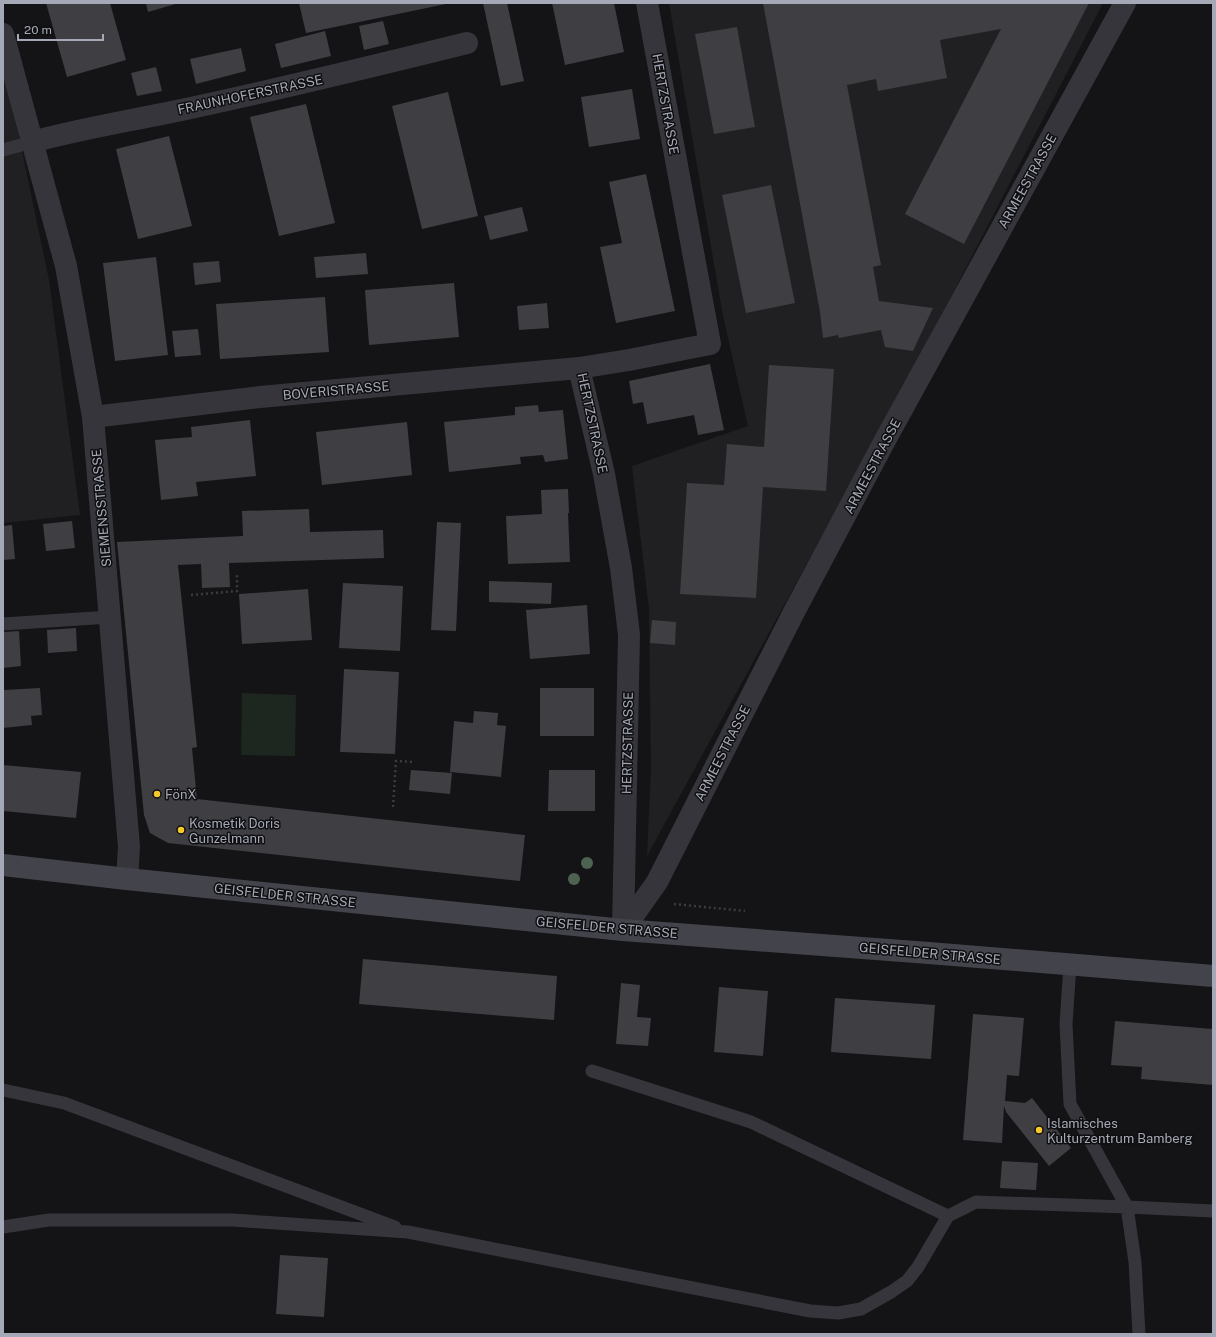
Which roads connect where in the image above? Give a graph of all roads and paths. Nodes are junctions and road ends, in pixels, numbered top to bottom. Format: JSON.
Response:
{"nodes":[{"id":1,"x":647,"y":3,"type":"edge"},
{"id":2,"x":1125,"y":3,"type":"edge"},
{"id":3,"x":3,"y":34,"type":"edge"},
{"id":4,"x":467,"y":43,"type":"dead end"},
{"id":5,"x":32,"y":142,"type":"junction"},
{"id":6,"x":3,"y":150,"type":"edge"},
{"id":7,"x":579,"y":368,"type":"junction"},
{"id":8,"x":93,"y":417,"type":"junction"},
{"id":9,"x":237,"y":575,"type":"dead end"},
{"id":10,"x":191,"y":595,"type":"dead end"},
{"id":11,"x":110,"y":617,"type":"junction"},
{"id":12,"x":3,"y":624,"type":"edge"},
{"id":13,"x":414,"y":762,"type":"dead end"},
{"id":14,"x":394,"y":807,"type":"dead end"},
{"id":15,"x":3,"y":865,"type":"edge"},
{"id":16,"x":126,"y":879,"type":"junction"},
{"id":17,"x":623,"y":930,"type":"junction"},
{"id":18,"x":1070,"y":965,"type":"junction"},
{"id":19,"x":1213,"y":976,"type":"edge"},
{"id":20,"x":592,"y":1071,"type":"dead end"},
{"id":21,"x":3,"y":1090,"type":"edge"},
{"id":22,"x":1127,"y":1206,"type":"junction"},
{"id":23,"x":1213,"y":1211,"type":"edge"},
{"id":24,"x":948,"y":1216,"type":"junction"},
{"id":25,"x":3,"y":1227,"type":"edge"},
{"id":26,"x":408,"y":1232,"type":"junction"},
{"id":27,"x":1139,"y":1334,"type":"edge"}],
"edges":[{"from":1,"to":7,"type":"street","name":"HERTZSTRASSE"},
{"from":2,"to":17,"type":"street","name":"ARMEESTRASSE"},
{"from":3,"to":5,"type":"street","name":"SIEMENSSTRASSE"},
{"from":4,"to":5,"type":"street","name":"FRAUNHOFERSTRASSE"},
{"from":5,"to":6,"type":"lane"},
{"from":5,"to":8,"type":"street","name":"SIEMENSSTRASSE"},
{"from":7,"to":8,"type":"street","name":"BOVERISTRASSE"},
{"from":7,"to":17,"type":"street","name":"HERTZSTRASSE"},
{"from":8,"to":11,"type":"street","name":"SIEMENSSTRASSE"},
{"from":9,"to":10,"type":"path"},
{"from":11,"to":12,"type":"lane"},
{"from":11,"to":16,"type":"street","name":"SIEMENSSTRASSE"},
{"from":13,"to":14,"type":"path"},
{"from":15,"to":16,"type":"main road","name":"GEISFELDER STRASSE"},
{"from":16,"to":17,"type":"main road","name":"GEISFELDER STRASSE"},
{"from":17,"to":18,"type":"main road","name":"GEISFELDER STRASSE"},
{"from":18,"to":19,"type":"main road","name":"GEISFELDER STRASSE"},
{"from":18,"to":22,"type":"lane"},
{"from":20,"to":24,"type":"lane"},
{"from":21,"to":26,"type":"lane"},
{"from":22,"to":23,"type":"lane"},
{"from":22,"to":24,"type":"lane"},
{"from":22,"to":27,"type":"lane"},
{"from":24,"to":26,"type":"lane"},
{"from":25,"to":26,"type":"lane"}]}
